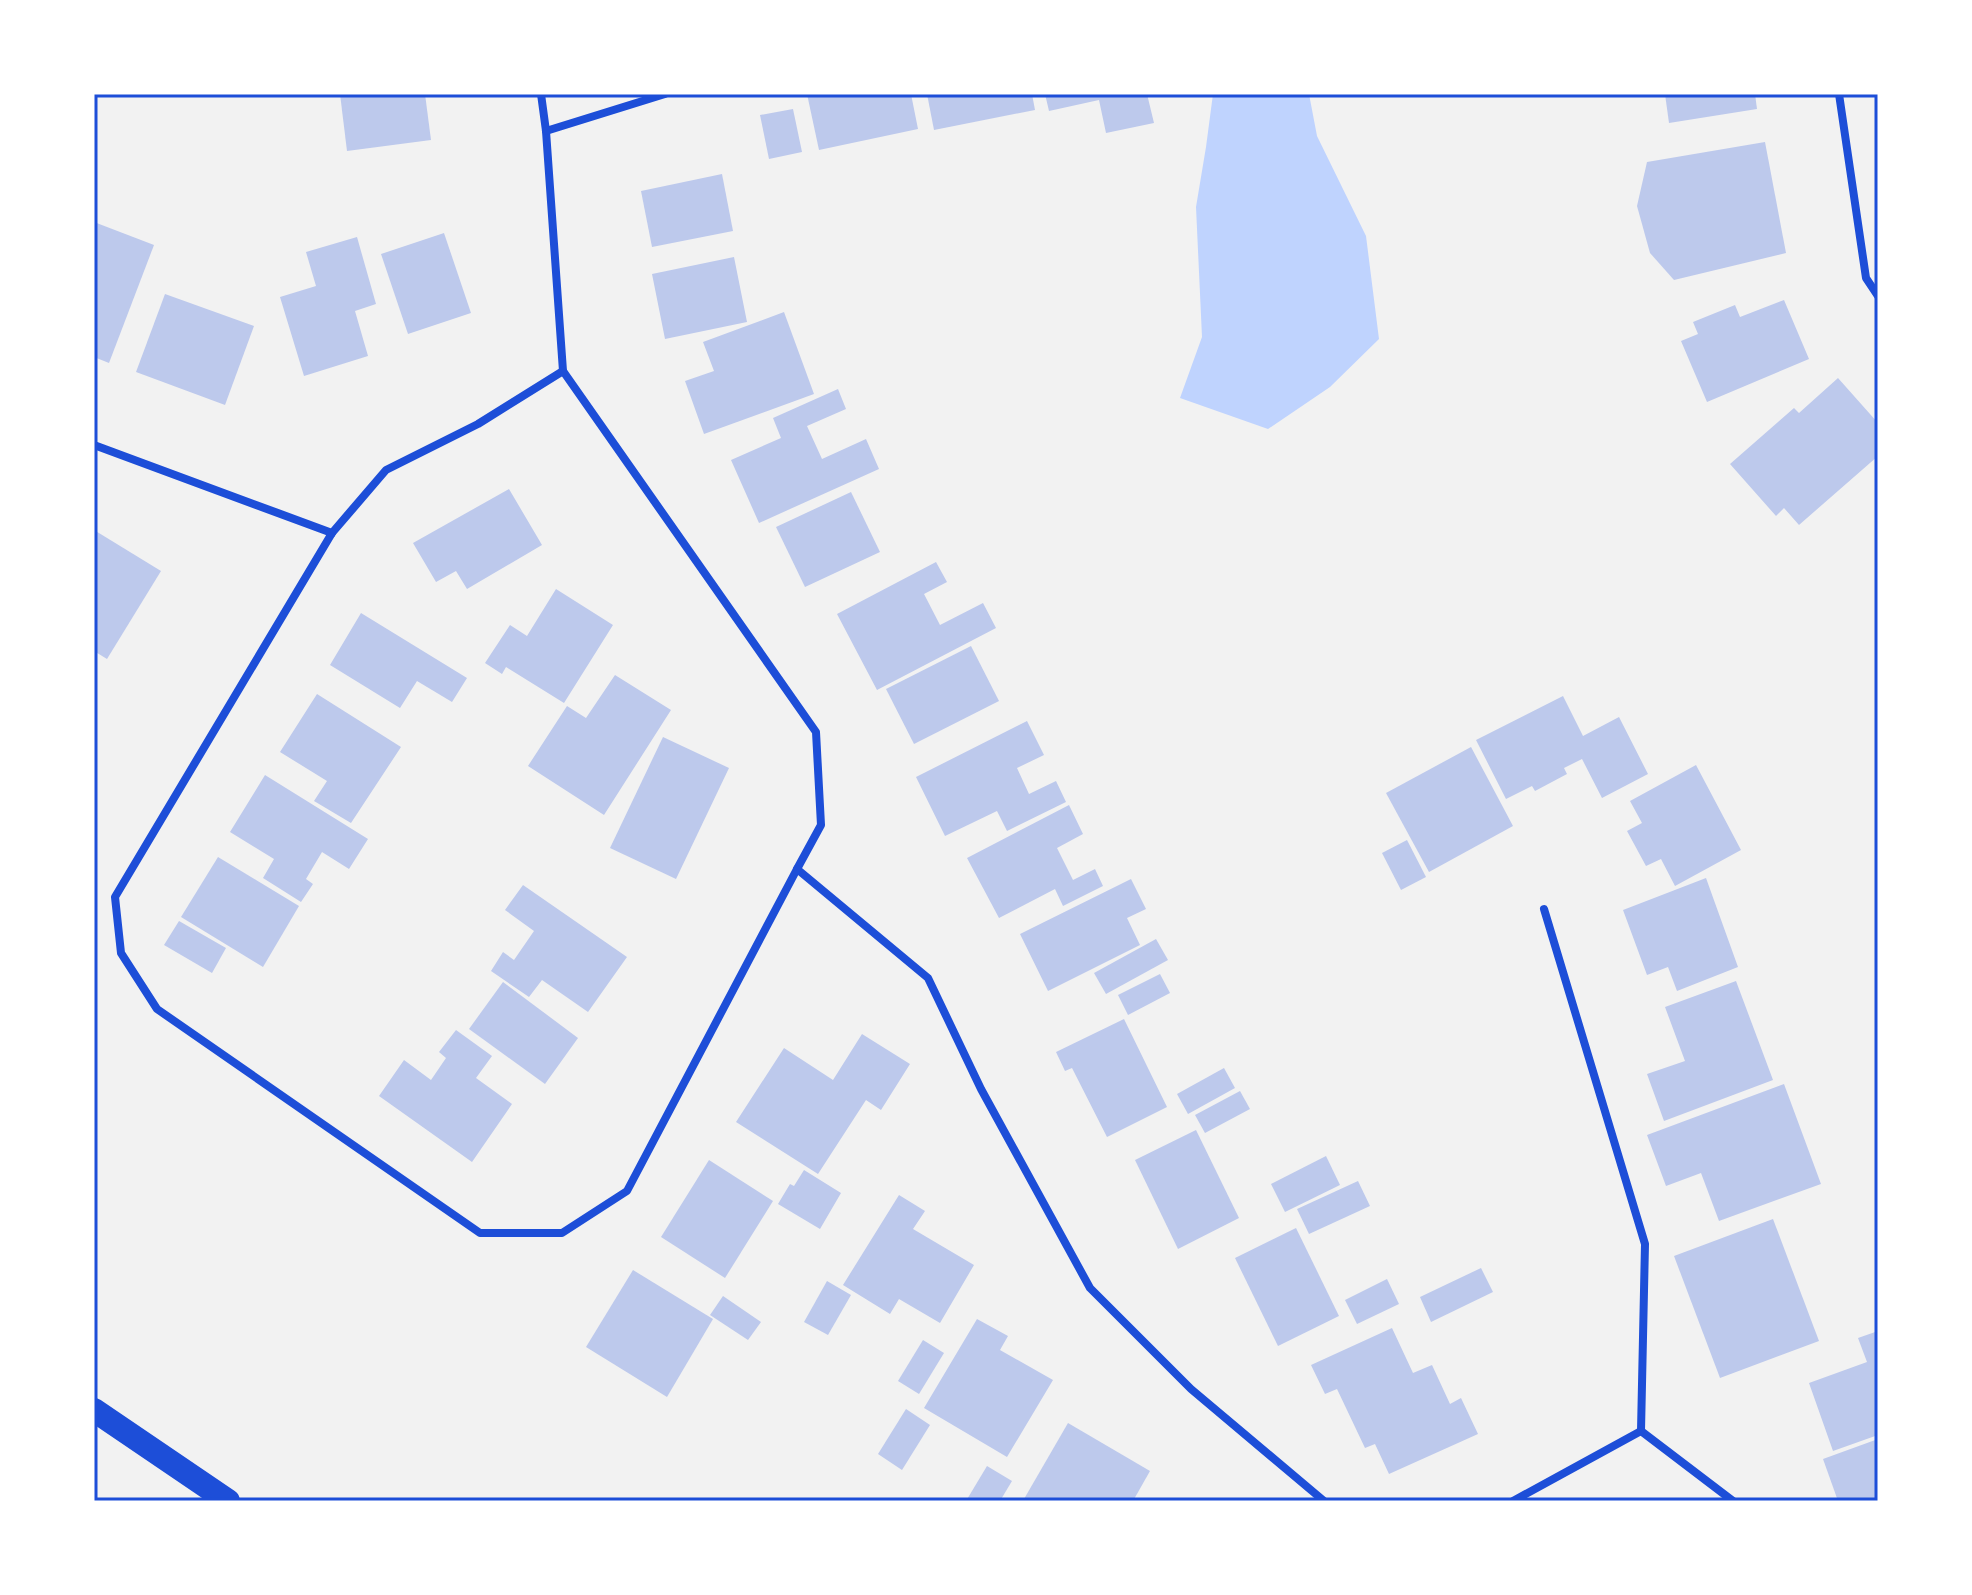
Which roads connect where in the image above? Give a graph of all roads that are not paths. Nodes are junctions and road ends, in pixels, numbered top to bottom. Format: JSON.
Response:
{"nodes":[{"id":1,"x":541,"y":94,"type":"edge"},
{"id":2,"x":665,"y":94,"type":"edge"},
{"id":3,"x":1839,"y":94,"type":"edge"},
{"id":4,"x":546,"y":131,"type":"junction"},
{"id":5,"x":1878,"y":296,"type":"edge"},
{"id":6,"x":563,"y":371,"type":"junction"},
{"id":7,"x":94,"y":445,"type":"edge"},
{"id":8,"x":332,"y":533,"type":"junction"},
{"id":9,"x":797,"y":869,"type":"junction"},
{"id":10,"x":1544,"y":909,"type":"dead end"},
{"id":11,"x":94,"y":1410,"type":"edge"},
{"id":12,"x":1641,"y":1431,"type":"junction"},
{"id":13,"x":228,"y":1501,"type":"edge"},
{"id":14,"x":1324,"y":1501,"type":"edge"},
{"id":15,"x":1513,"y":1501,"type":"edge"},
{"id":16,"x":1733,"y":1501,"type":"edge"}],
"edges":[{"from":1,"to":4,"type":"street"},
{"from":2,"to":4,"type":"street"},
{"from":3,"to":5,"type":"street"},
{"from":4,"to":6,"type":"street"},
{"from":6,"to":8,"type":"street"},
{"from":6,"to":9,"type":"street"},
{"from":7,"to":8,"type":"street"},
{"from":8,"to":9,"type":"street"},
{"from":9,"to":14,"type":"street"},
{"from":10,"to":12,"type":"street"},
{"from":11,"to":13,"type":"highway"},
{"from":12,"to":15,"type":"street"},
{"from":12,"to":16,"type":"street"}]}
